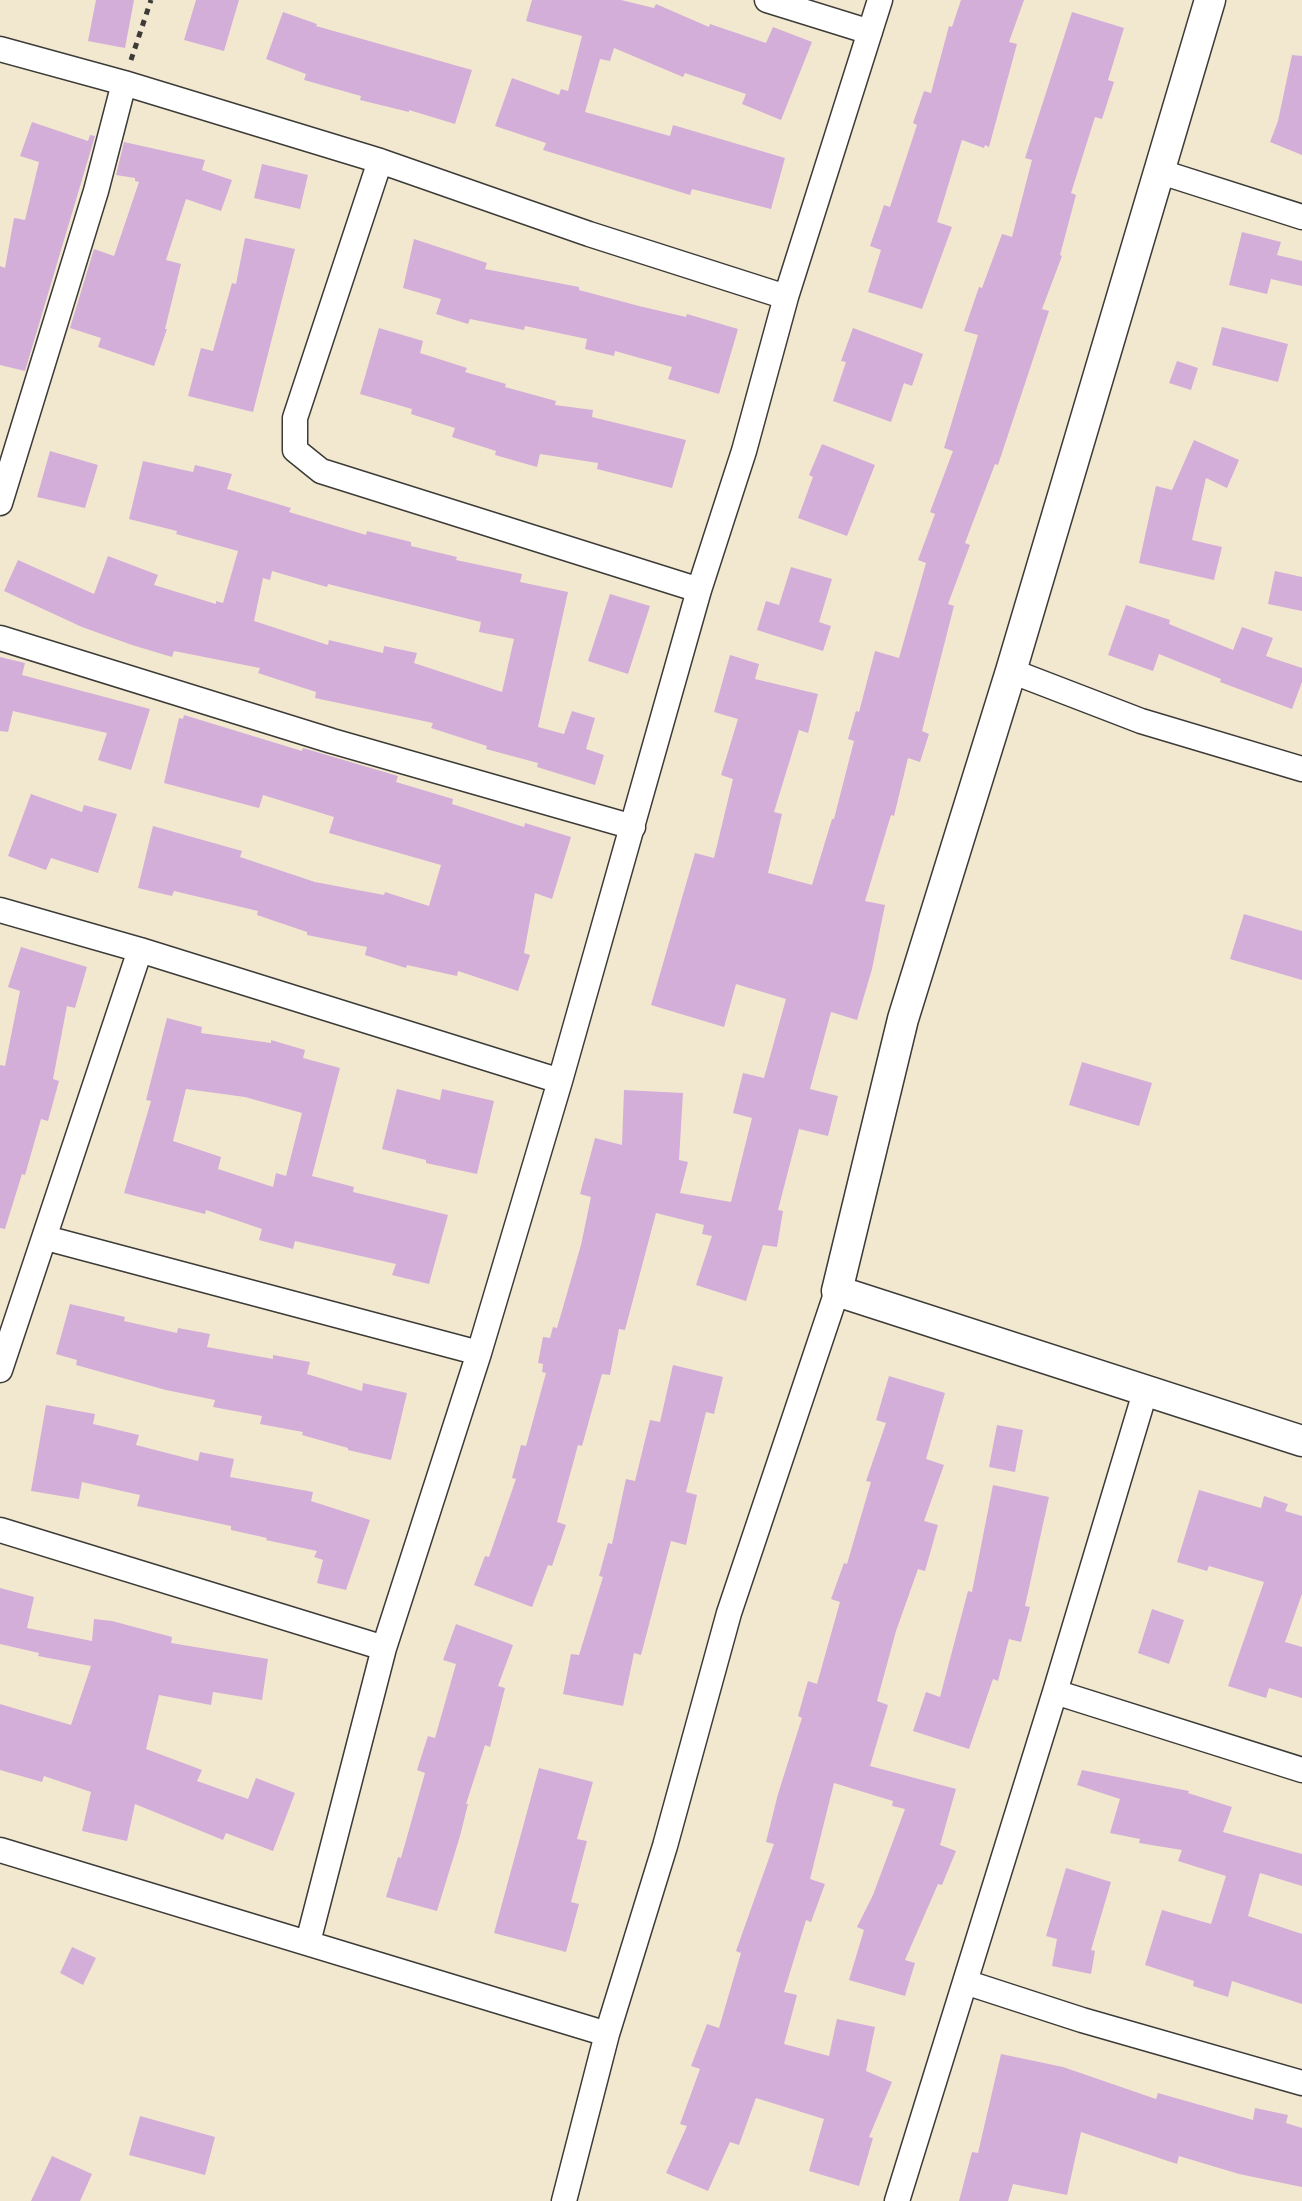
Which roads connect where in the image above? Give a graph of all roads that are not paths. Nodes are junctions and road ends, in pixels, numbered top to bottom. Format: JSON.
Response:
{"nodes":[{"id":1,"x":767,"y":0,"type":"edge"},
{"id":2,"x":880,"y":0,"type":"edge"},
{"id":3,"x":1210,"y":0,"type":"edge"},
{"id":4,"x":870,"y":32,"type":"junction"},
{"id":5,"x":0,"y":49,"type":"edge"},
{"id":6,"x":124,"y":83,"type":"junction"},
{"id":7,"x":380,"y":161,"type":"junction"},
{"id":8,"x":1161,"y":172,"type":"junction"},
{"id":9,"x":1302,"y":217,"type":"edge"},
{"id":10,"x":786,"y":297,"type":"junction"},
{"id":11,"x":0,"y":503,"type":"edge"},
{"id":12,"x":699,"y":590,"type":"junction"},
{"id":13,"x":0,"y":638,"type":"edge"},
{"id":14,"x":1011,"y":671,"type":"junction"},
{"id":15,"x":1302,"y":769,"type":"edge"},
{"id":16,"x":633,"y":827,"type":"junction"},
{"id":17,"x":0,"y":910,"type":"edge"},
{"id":18,"x":140,"y":950,"type":"junction"},
{"id":19,"x":560,"y":1081,"type":"junction"},
{"id":20,"x":46,"y":1238,"type":"junction"},
{"id":21,"x":837,"y":1291,"type":"junction"},
{"id":22,"x":479,"y":1353,"type":"junction"},
{"id":23,"x":0,"y":1370,"type":"edge"},
{"id":24,"x":1146,"y":1389,"type":"junction"},
{"id":25,"x":1302,"y":1441,"type":"edge"},
{"id":26,"x":0,"y":1530,"type":"edge"},
{"id":27,"x":384,"y":1648,"type":"junction"},
{"id":28,"x":1055,"y":1692,"type":"junction"},
{"id":29,"x":1302,"y":1770,"type":"edge"},
{"id":30,"x":0,"y":1850,"type":"edge"},
{"id":31,"x":308,"y":1942,"type":"junction"},
{"id":32,"x":965,"y":1982,"type":"junction"},
{"id":33,"x":607,"y":2034,"type":"junction"},
{"id":34,"x":1302,"y":2083,"type":"edge"},
{"id":35,"x":564,"y":2201,"type":"edge"},
{"id":36,"x":897,"y":2201,"type":"edge"}],
"edges":[{"from":1,"to":4,"type":"street"},
{"from":2,"to":4,"type":"street"},
{"from":3,"to":8,"type":"street"},
{"from":4,"to":10,"type":"street"},
{"from":5,"to":6,"type":"street"},
{"from":6,"to":7,"type":"street"},
{"from":6,"to":11,"type":"street"},
{"from":7,"to":10,"type":"street"},
{"from":7,"to":12,"type":"street"},
{"from":8,"to":9,"type":"street"},
{"from":8,"to":14,"type":"street"},
{"from":10,"to":12,"type":"street"},
{"from":12,"to":16,"type":"street"},
{"from":13,"to":16,"type":"street"},
{"from":14,"to":15,"type":"street"},
{"from":14,"to":21,"type":"street"},
{"from":16,"to":19,"type":"street"},
{"from":17,"to":18,"type":"street"},
{"from":18,"to":19,"type":"street"},
{"from":18,"to":20,"type":"street"},
{"from":19,"to":22,"type":"street"},
{"from":20,"to":22,"type":"street"},
{"from":20,"to":23,"type":"street"},
{"from":21,"to":24,"type":"street"},
{"from":21,"to":33,"type":"street"},
{"from":22,"to":27,"type":"street"},
{"from":24,"to":25,"type":"street"},
{"from":24,"to":28,"type":"street"},
{"from":26,"to":27,"type":"street"},
{"from":27,"to":31,"type":"street"},
{"from":28,"to":29,"type":"street"},
{"from":28,"to":32,"type":"street"},
{"from":30,"to":31,"type":"street"},
{"from":31,"to":33,"type":"street"},
{"from":32,"to":34,"type":"street"},
{"from":32,"to":36,"type":"street"},
{"from":33,"to":35,"type":"street"}]}
